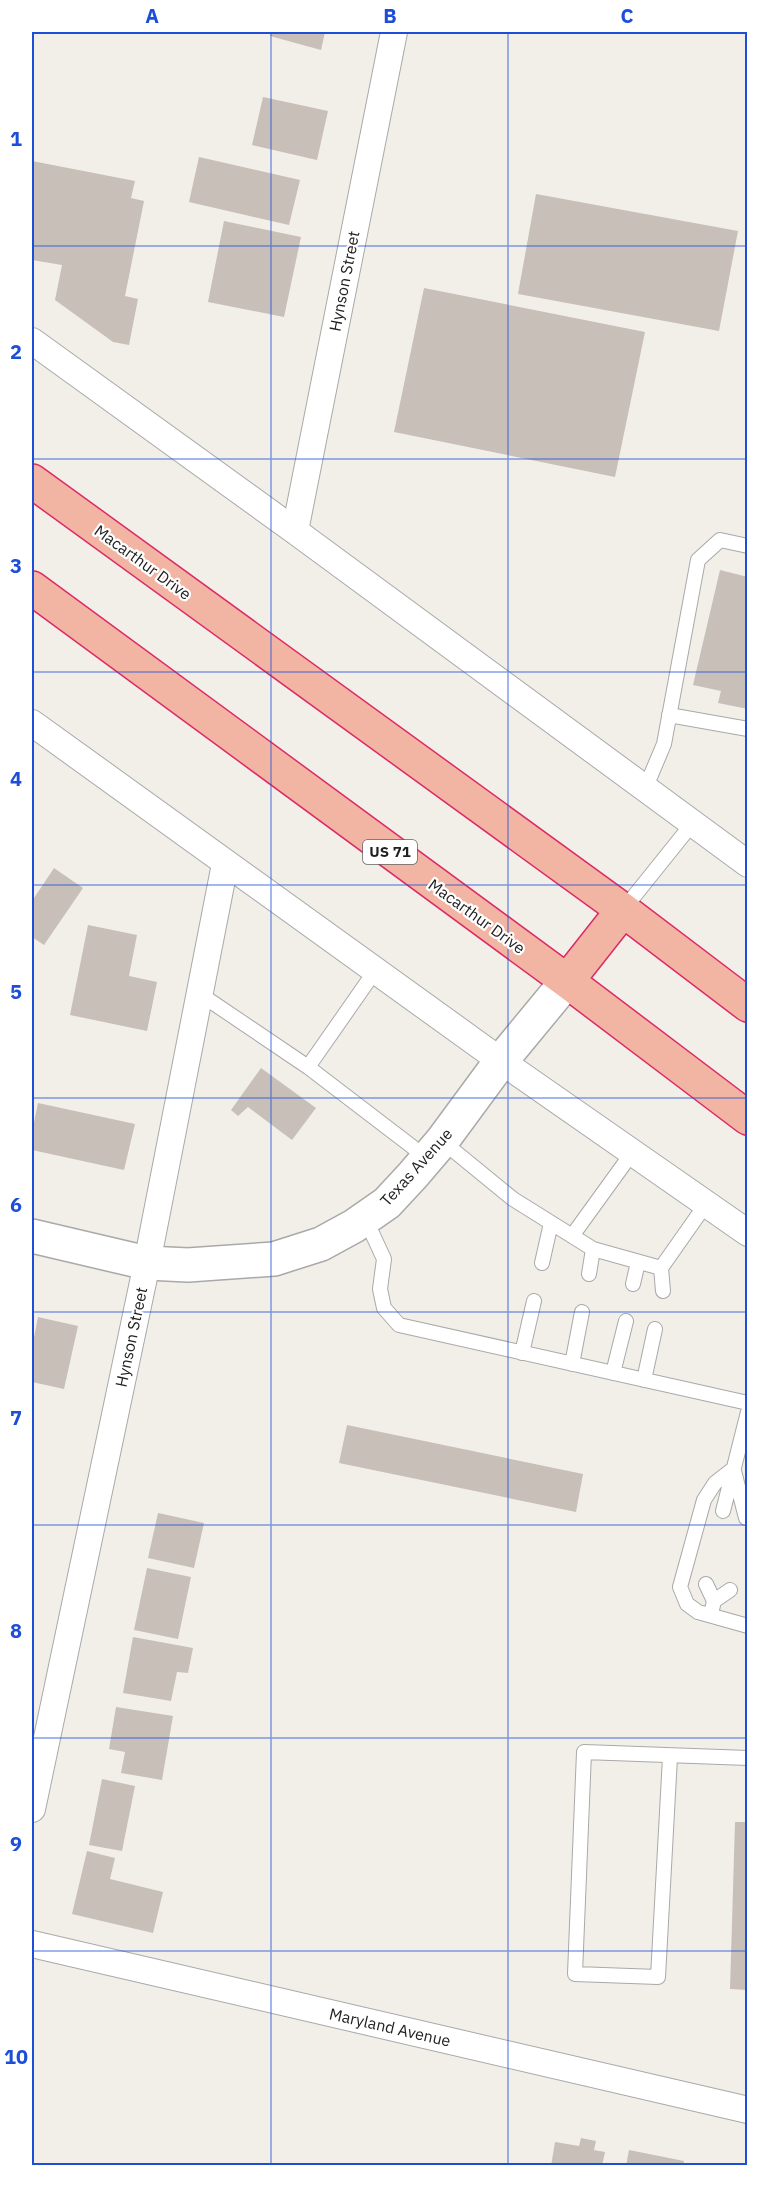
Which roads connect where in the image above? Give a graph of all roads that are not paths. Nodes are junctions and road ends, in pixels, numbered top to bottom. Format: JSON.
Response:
{"nodes":[{"id":1,"x":394,"y":32,"type":"edge"},
{"id":2,"x":32,"y":341,"type":"edge"},
{"id":3,"x":32,"y":481,"type":"edge"},
{"id":4,"x":294,"y":531,"type":"junction"},
{"id":5,"x":747,"y":546,"type":"edge"},
{"id":6,"x":32,"y":588,"type":"edge"},
{"id":7,"x":669,"y":715,"type":"junction"},
{"id":8,"x":32,"y":723,"type":"edge"},
{"id":9,"x":747,"y":729,"type":"edge"},
{"id":10,"x":645,"y":789,"type":"junction"},
{"id":11,"x":692,"y":824,"type":"junction"},
{"id":12,"x":225,"y":864,"type":"junction"},
{"id":13,"x":747,"y":864,"type":"edge"},
{"id":14,"x":622,"y":910,"type":"junction"},
{"id":15,"x":375,"y":971,"type":"junction"},
{"id":16,"x":567,"y":981,"type":"junction"},
{"id":17,"x":200,"y":994,"type":"junction"},
{"id":18,"x":747,"y":1005,"type":"edge"},
{"id":19,"x":501,"y":1061,"type":"junction"},
{"id":20,"x":308,"y":1067,"type":"junction"},
{"id":21,"x":747,"y":1118,"type":"edge"},
{"id":22,"x":435,"y":1150,"type":"junction"},
{"id":23,"x":632,"y":1153,"type":"junction"},
{"id":24,"x":706,"y":1204,"type":"junction"},
{"id":25,"x":365,"y":1218,"type":"junction"},
{"id":26,"x":551,"y":1223,"type":"junction"},
{"id":27,"x":747,"y":1233,"type":"edge"},
{"id":28,"x":32,"y":1236,"type":"edge"},
{"id":29,"x":572,"y":1236,"type":"junction"},
{"id":30,"x":593,"y":1250,"type":"junction"},
{"id":31,"x":638,"y":1262,"type":"junction"},
{"id":32,"x":147,"y":1263,"type":"junction"},
{"id":33,"x":542,"y":1263,"type":"dead end"},
{"id":34,"x":661,"y":1268,"type":"junction"},
{"id":35,"x":590,"y":1274,"type":"dead end"},
{"id":36,"x":633,"y":1284,"type":"dead end"},
{"id":37,"x":663,"y":1291,"type":"dead end"},
{"id":38,"x":534,"y":1301,"type":"dead end"},
{"id":39,"x":582,"y":1312,"type":"dead end"},
{"id":40,"x":626,"y":1321,"type":"dead end"},
{"id":41,"x":655,"y":1329,"type":"dead end"},
{"id":42,"x":522,"y":1353,"type":"junction"},
{"id":43,"x":572,"y":1364,"type":"junction"},
{"id":44,"x":614,"y":1373,"type":"junction"},
{"id":45,"x":644,"y":1380,"type":"junction"},
{"id":46,"x":747,"y":1403,"type":"edge"},
{"id":47,"x":747,"y":1412,"type":"edge"},
{"id":48,"x":733,"y":1469,"type":"junction"},
{"id":49,"x":723,"y":1511,"type":"dead end"},
{"id":50,"x":746,"y":1518,"type":"edge"},
{"id":51,"x":705,"y":1584,"type":"dead end"},
{"id":52,"x":730,"y":1590,"type":"dead end"},
{"id":53,"x":712,"y":1607,"type":"junction"},
{"id":54,"x":747,"y":1626,"type":"edge"},
{"id":55,"x":670,"y":1756,"type":"junction"},
{"id":56,"x":747,"y":1758,"type":"edge"},
{"id":57,"x":32,"y":1809,"type":"edge"},
{"id":58,"x":32,"y":1944,"type":"edge"},
{"id":59,"x":747,"y":2110,"type":"edge"}],
"edges":[{"from":1,"to":4,"type":"street","name":"Hynson Street"},
{"from":2,"to":4,"type":"street"},
{"from":3,"to":14,"type":"highway","name":"Macarthur Drive"},
{"from":4,"to":10,"type":"street"},
{"from":5,"to":7,"type":"lane"},
{"from":6,"to":16,"type":"highway","name":"Macarthur Drive","number":"US 71"},
{"from":7,"to":9,"type":"lane"},
{"from":7,"to":10,"type":"lane"},
{"from":8,"to":12,"type":"street"},
{"from":10,"to":11,"type":"street"},
{"from":11,"to":13,"type":"street"},
{"from":11,"to":14,"type":"lane"},
{"from":12,"to":15,"type":"street"},
{"from":12,"to":17,"type":"street","name":"Hynson Street"},
{"from":14,"to":16,"type":"highway"},
{"from":14,"to":18,"type":"highway","name":"Macarthur Drive"},
{"from":15,"to":19,"type":"street"},
{"from":15,"to":20,"type":"lane"},
{"from":16,"to":19,"type":"street","name":"Texas Avenue"},
{"from":16,"to":21,"type":"highway","name":"Macarthur Drive","number":"US 71"},
{"from":17,"to":20,"type":"lane"},
{"from":17,"to":32,"type":"street","name":"Hynson Street"},
{"from":19,"to":22,"type":"street","name":"Texas Avenue"},
{"from":19,"to":23,"type":"street"},
{"from":20,"to":22,"type":"lane"},
{"from":22,"to":25,"type":"street","name":"Texas Avenue"},
{"from":22,"to":26,"type":"lane"},
{"from":23,"to":24,"type":"street"},
{"from":23,"to":29,"type":"lane"},
{"from":24,"to":27,"type":"street"},
{"from":24,"to":34,"type":"lane"},
{"from":25,"to":32,"type":"street","name":"Texas Avenue"},
{"from":25,"to":42,"type":"lane"},
{"from":26,"to":29,"type":"lane"},
{"from":26,"to":33,"type":"lane"},
{"from":28,"to":32,"type":"street","name":"Texas Avenue"},
{"from":29,"to":30,"type":"lane"},
{"from":30,"to":31,"type":"lane"},
{"from":30,"to":35,"type":"lane"},
{"from":31,"to":34,"type":"lane"},
{"from":31,"to":36,"type":"lane"},
{"from":32,"to":57,"type":"street","name":"Hynson Street"},
{"from":34,"to":37,"type":"lane"},
{"from":38,"to":42,"type":"lane"},
{"from":39,"to":43,"type":"lane"},
{"from":40,"to":44,"type":"lane"},
{"from":41,"to":45,"type":"lane"},
{"from":42,"to":43,"type":"lane"},
{"from":43,"to":44,"type":"lane"},
{"from":44,"to":45,"type":"lane"},
{"from":45,"to":46,"type":"lane"},
{"from":47,"to":48,"type":"lane"},
{"from":48,"to":49,"type":"lane"},
{"from":48,"to":50,"type":"lane"},
{"from":48,"to":53,"type":"lane"},
{"from":51,"to":53,"type":"lane"},
{"from":52,"to":53,"type":"lane"},
{"from":53,"to":54,"type":"lane"},
{"from":55,"to":55,"type":"lane"},
{"from":55,"to":56,"type":"lane"},
{"from":58,"to":59,"type":"street","name":"Maryland Avenue"}]}
